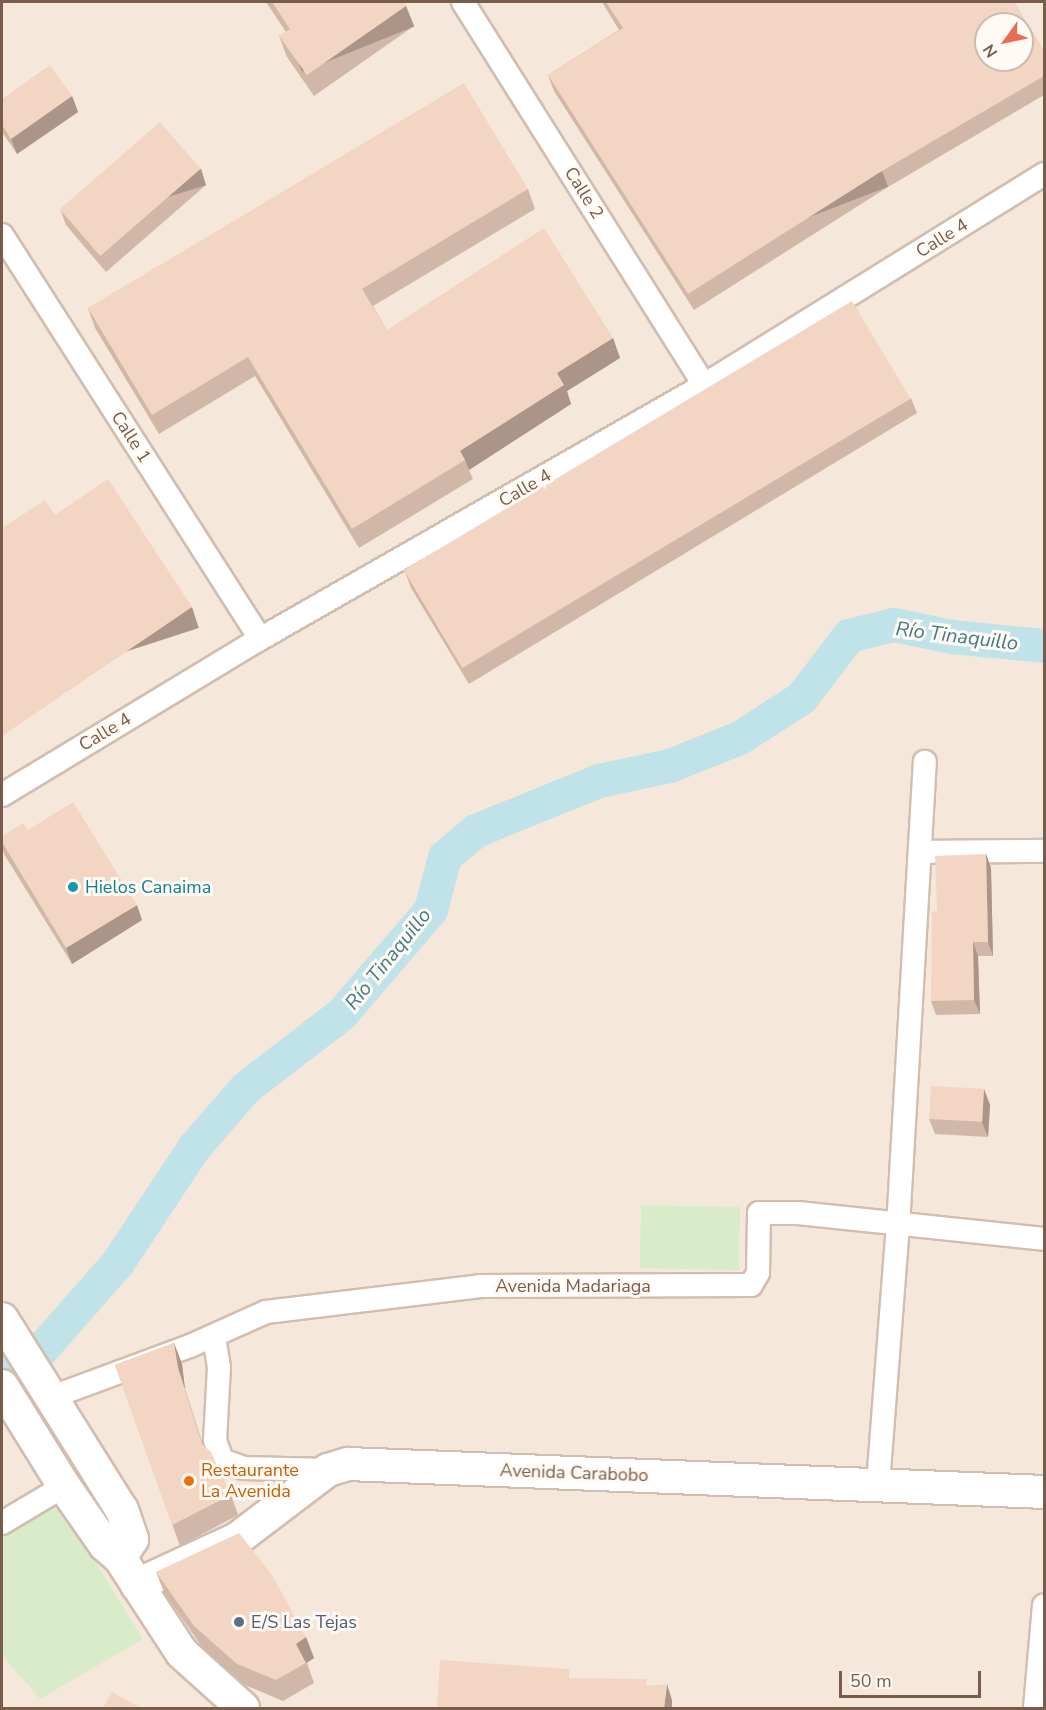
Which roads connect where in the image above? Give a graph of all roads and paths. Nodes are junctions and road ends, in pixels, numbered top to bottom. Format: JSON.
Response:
{"nodes":[{"id":1,"x":463,"y":2,"type":"edge"},
{"id":2,"x":1044,"y":174,"type":"edge"},
{"id":3,"x":2,"y":235,"type":"edge"},
{"id":4,"x":704,"y":385,"type":"junction"},
{"id":5,"x":260,"y":639,"type":"junction"},
{"id":6,"x":925,"y":762,"type":"dead end"},
{"id":7,"x":2,"y":795,"type":"edge"},
{"id":8,"x":1044,"y":851,"type":"edge"},
{"id":9,"x":921,"y":852,"type":"junction"},
{"id":10,"x":898,"y":1227,"type":"junction"},
{"id":11,"x":1044,"y":1239,"type":"edge"},
{"id":12,"x":5,"y":1324,"type":"edge"},
{"id":13,"x":214,"y":1336,"type":"junction"},
{"id":14,"x":48,"y":1390,"type":"junction"},
{"id":15,"x":8,"y":1396,"type":"edge"},
{"id":16,"x":328,"y":1470,"type":"junction"},
{"id":17,"x":878,"y":1484,"type":"junction"},
{"id":18,"x":64,"y":1486,"type":"junction"},
{"id":19,"x":1044,"y":1492,"type":"edge"},
{"id":20,"x":2,"y":1522,"type":"edge"},
{"id":21,"x":120,"y":1558,"type":"junction"},
{"id":22,"x":137,"y":1585,"type":"junction"},
{"id":23,"x":1044,"y":1605,"type":"edge"},
{"id":24,"x":238,"y":1707,"type":"edge"},
{"id":25,"x":1035,"y":1708,"type":"edge"}],
"edges":[{"from":1,"to":4,"type":"street","name":"Calle 2"},
{"from":2,"to":4,"type":"street","name":"Calle 4"},
{"from":3,"to":5,"type":"street","name":"Calle 1"},
{"from":4,"to":5,"type":"street","name":"Calle 4"},
{"from":5,"to":7,"type":"street","name":"Calle 4"},
{"from":6,"to":9,"type":"street"},
{"from":8,"to":9,"type":"street"},
{"from":9,"to":10,"type":"street"},
{"from":10,"to":11,"type":"street","name":"Avenida Madariaga"},
{"from":10,"to":13,"type":"street","name":"Avenida Madariaga"},
{"from":10,"to":17,"type":"street"},
{"from":12,"to":14,"type":"street"},
{"from":13,"to":14,"type":"street","name":"Avenida Madariaga"},
{"from":13,"to":16,"type":"street"},
{"from":14,"to":21,"type":"street"},
{"from":15,"to":18,"type":"street"},
{"from":16,"to":17,"type":"street","name":"Avenida Carabobo"},
{"from":16,"to":22,"type":"street","name":"Avenida Carabobo"},
{"from":17,"to":19,"type":"street","name":"Avenida Carabobo"},
{"from":18,"to":20,"type":"street"},
{"from":18,"to":21,"type":"street"},
{"from":21,"to":22,"type":"street"},
{"from":22,"to":24,"type":"street"},
{"from":23,"to":25,"type":"street"}]}
